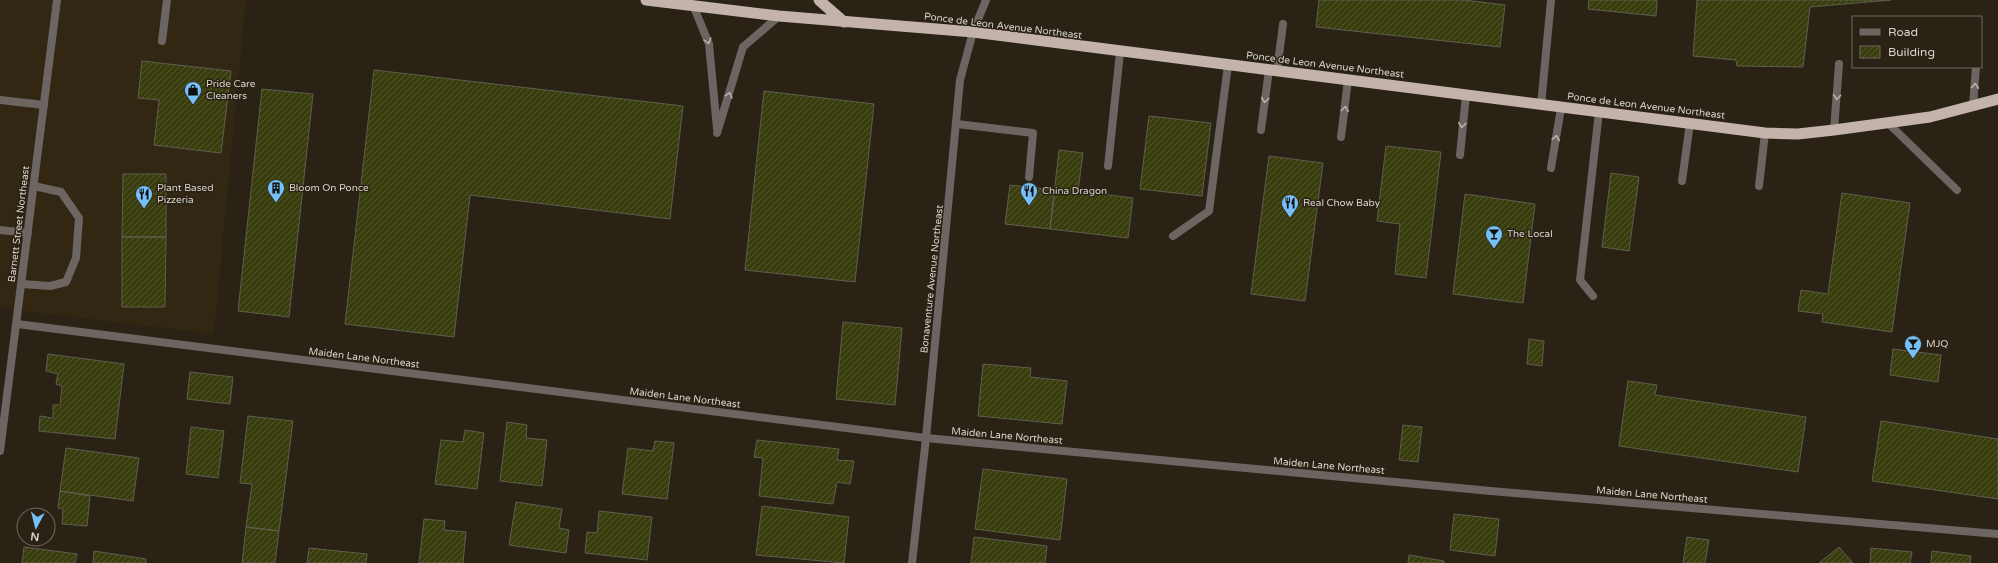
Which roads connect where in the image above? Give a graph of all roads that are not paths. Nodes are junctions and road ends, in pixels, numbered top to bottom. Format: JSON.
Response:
{"nodes":[{"id":1,"x":57,"y":0,"type":"edge"},
{"id":2,"x":167,"y":0,"type":"edge"},
{"id":3,"x":646,"y":0,"type":"edge"},
{"id":4,"x":819,"y":0,"type":"edge"},
{"id":5,"x":986,"y":0,"type":"edge"},
{"id":6,"x":1551,"y":0,"type":"edge"},
{"id":7,"x":693,"y":5,"type":"junction"},
{"id":8,"x":778,"y":16,"type":"junction"},
{"id":9,"x":844,"y":22,"type":"junction"},
{"id":10,"x":1283,"y":24,"type":"dead end"},
{"id":11,"x":973,"y":32,"type":"junction"},
{"id":12,"x":162,"y":41,"type":"dead end"},
{"id":13,"x":1120,"y":52,"type":"junction"},
{"id":14,"x":1839,"y":64,"type":"dead end"},
{"id":15,"x":1228,"y":65,"type":"junction"},
{"id":16,"x":1976,"y":68,"type":"edge"},
{"id":17,"x":1273,"y":71,"type":"junction"},
{"id":18,"x":1348,"y":80,"type":"junction"},
{"id":19,"x":1466,"y":95,"type":"junction"},
{"id":20,"x":1998,"y":99,"type":"edge"},
{"id":21,"x":0,"y":100,"type":"edge"},
{"id":22,"x":44,"y":105,"type":"junction"},
{"id":23,"x":1541,"y":105,"type":"junction"},
{"id":24,"x":1973,"y":105,"type":"junction"},
{"id":25,"x":1561,"y":108,"type":"junction"},
{"id":26,"x":1599,"y":112,"type":"junction"},
{"id":27,"x":1690,"y":123,"type":"junction"},
{"id":28,"x":1888,"y":123,"type":"junction"},
{"id":29,"x":957,"y":124,"type":"junction"},
{"id":30,"x":1261,"y":130,"type":"dead end"},
{"id":31,"x":1834,"y":130,"type":"junction"},
{"id":32,"x":1765,"y":133,"type":"junction"},
{"id":33,"x":1341,"y":137,"type":"dead end"},
{"id":34,"x":1460,"y":155,"type":"dead end"},
{"id":35,"x":1108,"y":166,"type":"dead end"},
{"id":36,"x":1551,"y":168,"type":"dead end"},
{"id":37,"x":1029,"y":177,"type":"dead end"},
{"id":38,"x":1682,"y":181,"type":"dead end"},
{"id":39,"x":34,"y":186,"type":"junction"},
{"id":40,"x":1759,"y":186,"type":"dead end"},
{"id":41,"x":1957,"y":190,"type":"dead end"},
{"id":42,"x":0,"y":230,"type":"edge"},
{"id":43,"x":28,"y":233,"type":"junction"},
{"id":44,"x":1173,"y":236,"type":"dead end"},
{"id":45,"x":22,"y":284,"type":"junction"},
{"id":46,"x":1593,"y":296,"type":"dead end"},
{"id":47,"x":17,"y":324,"type":"junction"},
{"id":48,"x":2,"y":413,"type":"edge"},
{"id":49,"x":926,"y":438,"type":"junction"},
{"id":50,"x":0,"y":451,"type":"edge"},
{"id":51,"x":1998,"y":534,"type":"edge"},
{"id":52,"x":912,"y":563,"type":"edge"}],
"edges":[{"from":1,"to":22,"type":"street","name":"Barnett Street Northeast"},
{"from":2,"to":12,"type":"street"},
{"from":3,"to":7,"type":"highway","name":"Ponce de Leon Avenue Northeast"},
{"from":4,"to":9,"type":"highway"},
{"from":5,"to":11,"type":"street","name":"Bonaventure Avenue Northeast"},
{"from":6,"to":23,"type":"street"},
{"from":7,"to":8,"type":"highway","name":"Ponce de Leon Avenue Northeast"},
{"from":7,"to":8,"type":"street","one_way":true},
{"from":8,"to":9,"type":"highway","name":"Ponce de Leon Avenue Northeast"},
{"from":9,"to":11,"type":"highway","name":"Ponce de Leon Avenue Northeast"},
{"from":10,"to":17,"type":"street"},
{"from":11,"to":13,"type":"highway","name":"Ponce de Leon Avenue Northeast"},
{"from":11,"to":29,"type":"street","name":"Bonaventure Avenue Northeast"},
{"from":13,"to":15,"type":"highway","name":"Ponce de Leon Avenue Northeast"},
{"from":13,"to":35,"type":"street"},
{"from":14,"to":31,"type":"street","one_way":true},
{"from":15,"to":17,"type":"highway","name":"Ponce de Leon Avenue Northeast"},
{"from":15,"to":44,"type":"street"},
{"from":24,"to":16,"type":"street","one_way":true},
{"from":17,"to":18,"type":"highway","name":"Ponce de Leon Avenue Northeast"},
{"from":17,"to":30,"type":"street","one_way":true},
{"from":18,"to":19,"type":"highway","name":"Ponce de Leon Avenue Northeast"},
{"from":33,"to":18,"type":"street","one_way":true},
{"from":19,"to":23,"type":"highway","name":"Ponce de Leon Avenue Northeast"},
{"from":19,"to":34,"type":"street","one_way":true},
{"from":20,"to":24,"type":"highway","name":"Ponce de Leon Avenue Northeast"},
{"from":21,"to":22,"type":"street"},
{"from":22,"to":39,"type":"street","name":"Barnett Street Northeast"},
{"from":23,"to":25,"type":"highway","name":"Ponce de Leon Avenue Northeast"},
{"from":24,"to":28,"type":"highway","name":"Ponce de Leon Avenue Northeast"},
{"from":25,"to":26,"type":"highway","name":"Ponce de Leon Avenue Northeast"},
{"from":36,"to":25,"type":"street","one_way":true},
{"from":26,"to":27,"type":"highway","name":"Ponce de Leon Avenue Northeast"},
{"from":26,"to":46,"type":"street"},
{"from":27,"to":32,"type":"highway","name":"Ponce de Leon Avenue Northeast"},
{"from":27,"to":38,"type":"street"},
{"from":28,"to":31,"type":"highway","name":"Ponce de Leon Avenue Northeast"},
{"from":28,"to":41,"type":"street"},
{"from":29,"to":37,"type":"street"},
{"from":29,"to":49,"type":"street","name":"Bonaventure Avenue Northeast"},
{"from":31,"to":32,"type":"highway","name":"Ponce de Leon Avenue Northeast"},
{"from":32,"to":40,"type":"street"},
{"from":39,"to":43,"type":"street","name":"Barnett Street Northeast"},
{"from":39,"to":45,"type":"street"},
{"from":42,"to":43,"type":"street"},
{"from":43,"to":45,"type":"street","name":"Barnett Street Northeast"},
{"from":45,"to":47,"type":"street","name":"Barnett Street Northeast"},
{"from":47,"to":48,"type":"street","name":"Barnett Street Northeast"},
{"from":47,"to":49,"type":"street","name":"Maiden Lane Northeast"},
{"from":48,"to":50,"type":"street","name":"Barnett Street Northeast"},
{"from":49,"to":51,"type":"street","name":"Maiden Lane Northeast"},
{"from":49,"to":52,"type":"street","name":"Bonaventure Avenue Northeast"}]}
